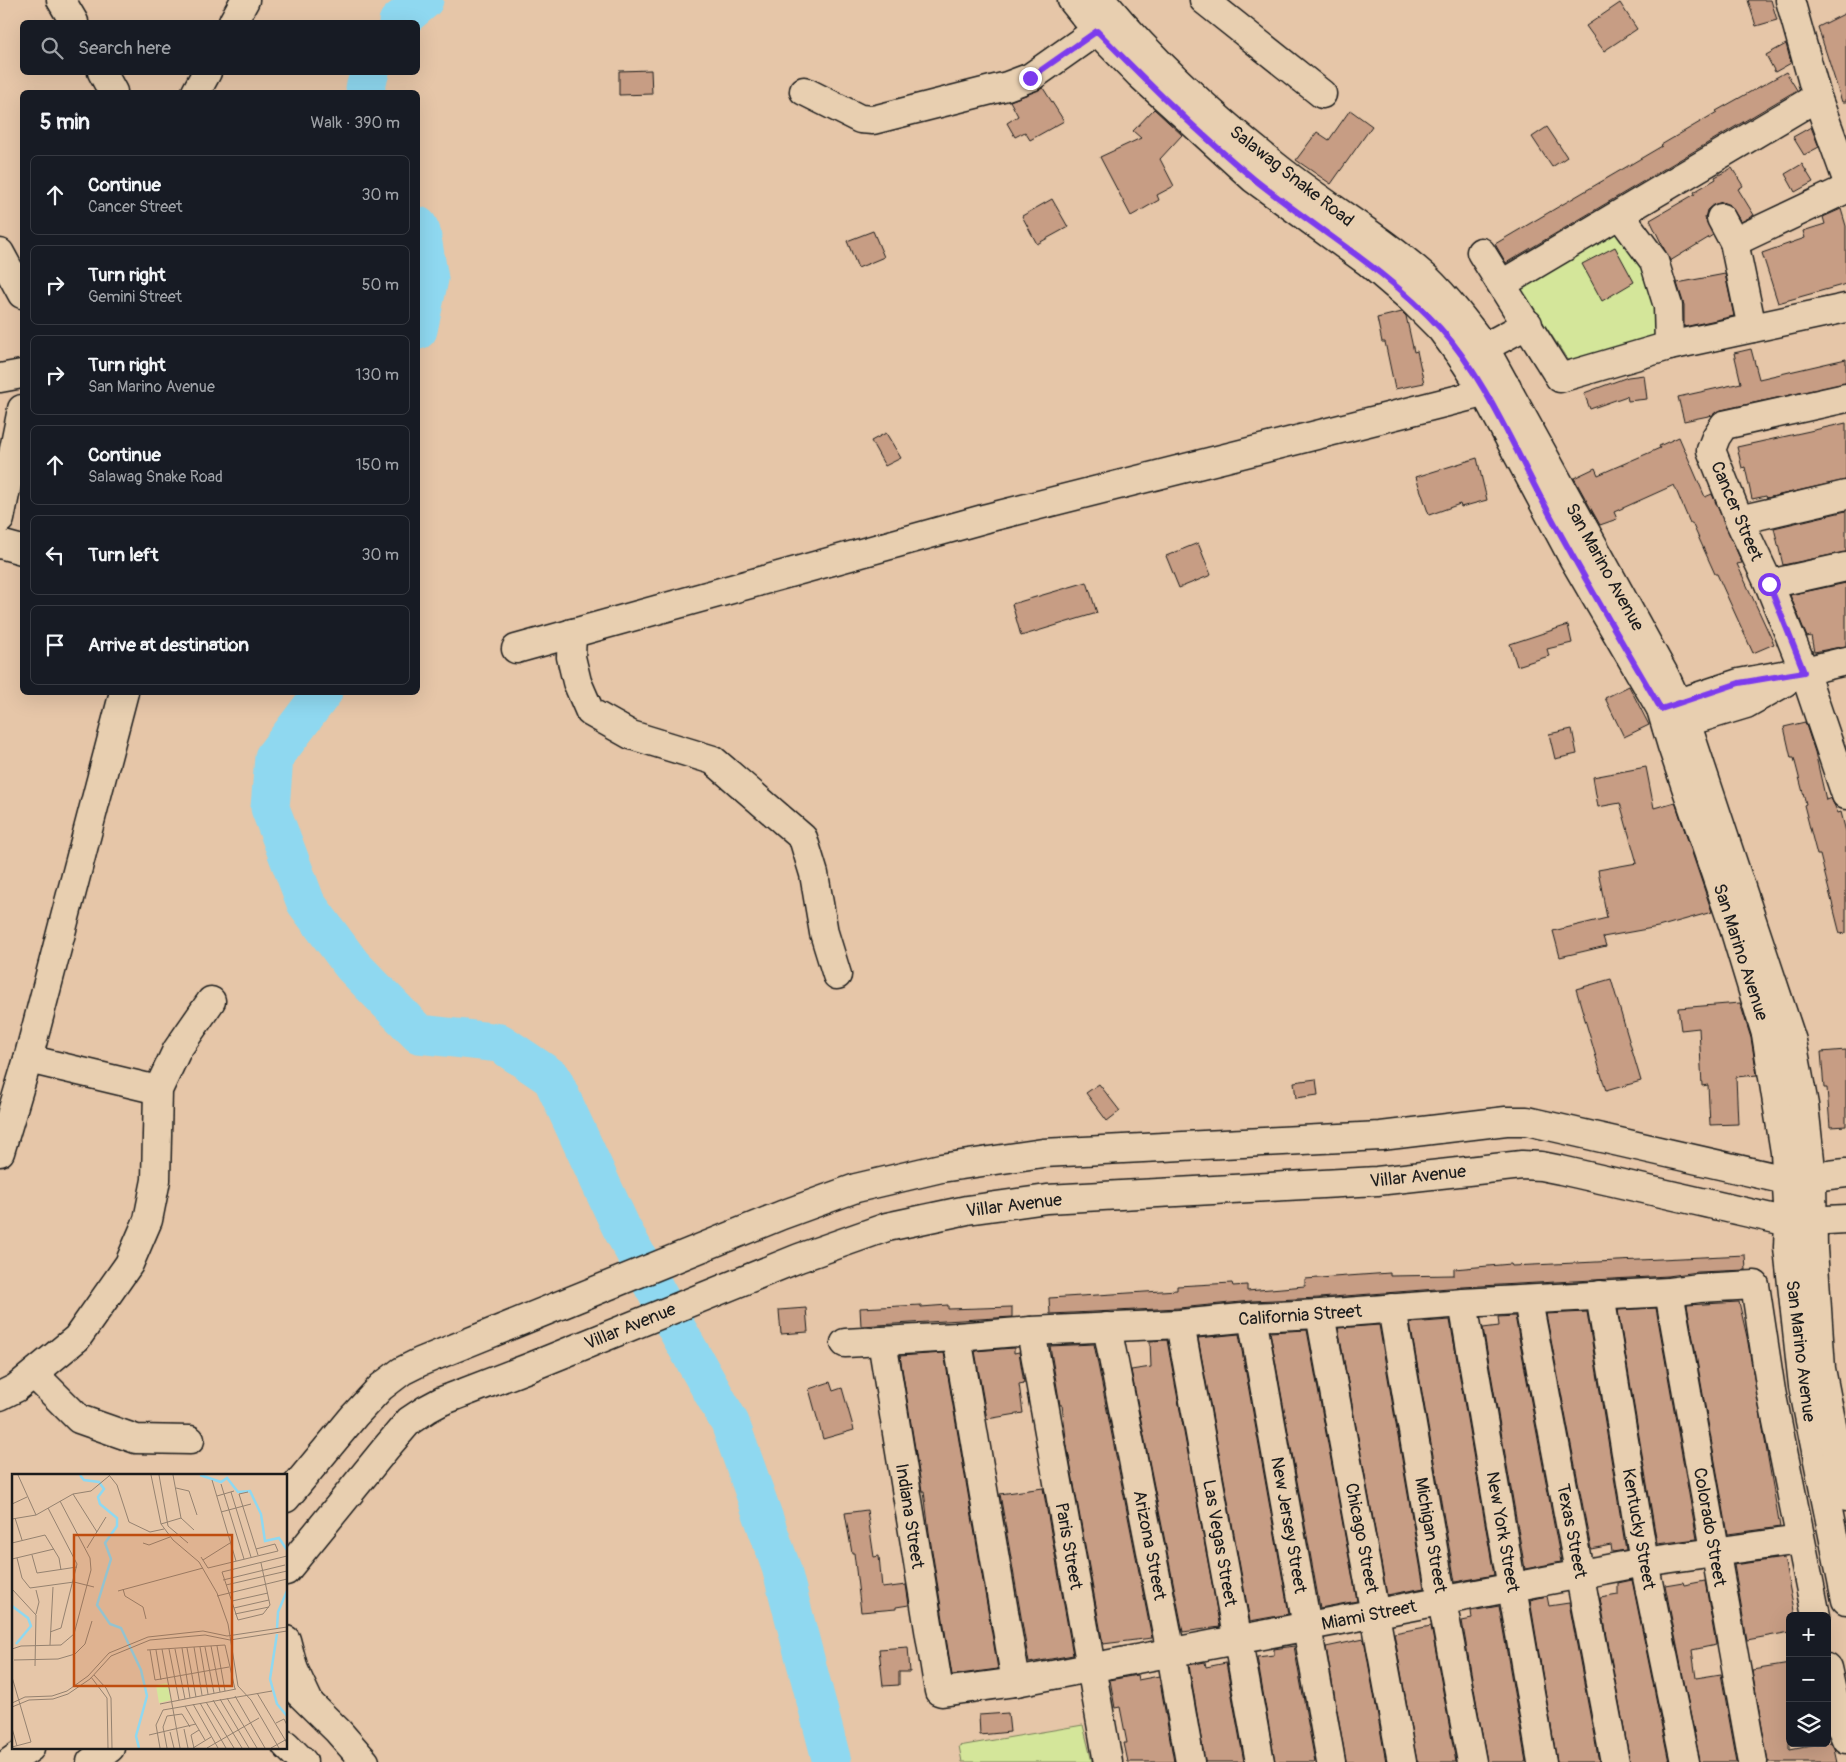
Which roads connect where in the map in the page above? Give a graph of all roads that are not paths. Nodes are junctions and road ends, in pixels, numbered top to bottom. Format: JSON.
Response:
{"nodes":[{"id":1,"x":61,"y":0,"type":"edge"},
{"id":2,"x":245,"y":0,"type":"edge"},
{"id":3,"x":1072,"y":0,"type":"edge"},
{"id":4,"x":1204,"y":0,"type":"edge"},
{"id":5,"x":1790,"y":0,"type":"edge"},
{"id":6,"x":1105,"y":16,"type":"edge"},
{"id":7,"x":73,"y":20,"type":"edge"},
{"id":8,"x":234,"y":20,"type":"edge"},
{"id":9,"x":104,"y":75,"type":"edge"},
{"id":10,"x":205,"y":75,"type":"edge"},
{"id":11,"x":112,"y":90,"type":"edge"},
{"id":12,"x":197,"y":90,"type":"edge"},
{"id":13,"x":804,"y":91,"type":"dead end"},
{"id":14,"x":1322,"y":94,"type":"dead end"},
{"id":15,"x":1817,"y":97,"type":"junction"},
{"id":16,"x":1846,"y":177,"type":"edge"},
{"id":17,"x":1846,"y":189,"type":"edge"},
{"id":18,"x":1620,"y":215,"type":"junction"},
{"id":19,"x":1721,"y":218,"type":"dead end"},
{"id":20,"x":1734,"y":242,"type":"junction"},
{"id":21,"x":1481,"y":252,"type":"dead end"},
{"id":22,"x":0,"y":253,"type":"edge"},
{"id":23,"x":1502,"y":284,"type":"junction"},
{"id":24,"x":20,"y":290,"type":"edge"},
{"id":25,"x":1846,"y":308,"type":"edge"},
{"id":26,"x":1528,"y":324,"type":"junction"},
{"id":27,"x":1752,"y":328,"type":"junction"},
{"id":28,"x":1670,"y":346,"type":"junction"},
{"id":29,"x":1474,"y":353,"type":"junction"},
{"id":30,"x":20,"y":374,"type":"edge"},
{"id":31,"x":0,"y":378,"type":"edge"},
{"id":32,"x":1496,"y":390,"type":"junction"},
{"id":33,"x":1846,"y":398,"type":"edge"},
{"id":34,"x":20,"y":419,"type":"edge"},
{"id":35,"x":1846,"y":494,"type":"edge"},
{"id":36,"x":0,"y":519,"type":"edge"},
{"id":37,"x":1739,"y":520,"type":"junction"},
{"id":38,"x":0,"y":544,"type":"edge"},
{"id":39,"x":20,"y":549,"type":"edge"},
{"id":40,"x":1846,"y":566,"type":"edge"},
{"id":41,"x":1769,"y":584,"type":"junction"},
{"id":42,"x":572,"y":633,"type":"junction"},
{"id":43,"x":516,"y":649,"type":"dead end"},
{"id":44,"x":1846,"y":660,"type":"edge"},
{"id":45,"x":1804,"y":672,"type":"junction"},
{"id":46,"x":123,"y":695,"type":"edge"},
{"id":47,"x":1673,"y":716,"type":"junction"},
{"id":48,"x":1844,"y":778,"type":"edge"},
{"id":49,"x":836,"y":975,"type":"dead end"},
{"id":50,"x":211,"y":1000,"type":"dead end"},
{"id":51,"x":28,"y":1059,"type":"junction"},
{"id":52,"x":158,"y":1090,"type":"junction"},
{"id":53,"x":0,"y":1152,"type":"edge"},
{"id":54,"x":1846,"y":1173,"type":"edge"},
{"id":55,"x":1799,"y":1179,"type":"junction"},
{"id":56,"x":1846,"y":1219,"type":"edge"},
{"id":57,"x":1801,"y":1222,"type":"junction"},
{"id":58,"x":1670,"y":1292,"type":"junction"},
{"id":59,"x":1600,"y":1294,"type":"junction"},
{"id":60,"x":1528,"y":1300,"type":"junction"},
{"id":61,"x":1463,"y":1303,"type":"junction"},
{"id":62,"x":1392,"y":1308,"type":"junction"},
{"id":63,"x":1320,"y":1314,"type":"junction"},
{"id":64,"x":1252,"y":1317,"type":"junction"},
{"id":65,"x":1180,"y":1324,"type":"junction"},
{"id":66,"x":1107,"y":1328,"type":"junction"},
{"id":67,"x":1030,"y":1331,"type":"junction"},
{"id":68,"x":956,"y":1337,"type":"junction"},
{"id":69,"x":882,"y":1341,"type":"junction"},
{"id":70,"x":845,"y":1343,"type":"dead end"},
{"id":71,"x":34,"y":1374,"type":"junction"},
{"id":72,"x":0,"y":1396,"type":"edge"},
{"id":73,"x":190,"y":1440,"type":"dead end"},
{"id":74,"x":288,"y":1496,"type":"edge"},
{"id":75,"x":1846,"y":1497,"type":"edge"},
{"id":76,"x":1839,"y":1530,"type":"edge"},
{"id":77,"x":1800,"y":1540,"type":"junction"},
{"id":78,"x":1715,"y":1553,"type":"junction"},
{"id":79,"x":1644,"y":1562,"type":"junction"},
{"id":80,"x":288,"y":1569,"type":"edge"},
{"id":81,"x":1580,"y":1575,"type":"junction"},
{"id":82,"x":1512,"y":1587,"type":"junction"},
{"id":83,"x":1846,"y":1600,"type":"edge"},
{"id":84,"x":1442,"y":1601,"type":"junction"},
{"id":85,"x":1815,"y":1612,"type":"edge"},
{"id":86,"x":1376,"y":1614,"type":"junction"},
{"id":87,"x":1307,"y":1627,"type":"junction"},
{"id":88,"x":1238,"y":1640,"type":"junction"},
{"id":89,"x":288,"y":1648,"type":"edge"},
{"id":90,"x":1170,"y":1653,"type":"junction"},
{"id":91,"x":1091,"y":1668,"type":"junction"},
{"id":92,"x":1016,"y":1682,"type":"junction"},
{"id":93,"x":288,"y":1683,"type":"edge"},
{"id":94,"x":1831,"y":1688,"type":"edge"},
{"id":95,"x":939,"y":1691,"type":"joint"},
{"id":96,"x":309,"y":1702,"type":"junction"},
{"id":97,"x":1846,"y":1739,"type":"edge"},
{"id":98,"x":288,"y":1747,"type":"edge"},
{"id":99,"x":27,"y":1750,"type":"edge"},
{"id":100,"x":107,"y":1750,"type":"edge"},
{"id":101,"x":10,"y":1762,"type":"edge"},
{"id":102,"x":91,"y":1762,"type":"edge"},
{"id":103,"x":302,"y":1762,"type":"edge"},
{"id":104,"x":365,"y":1762,"type":"edge"},
{"id":105,"x":1108,"y":1762,"type":"edge"},
{"id":106,"x":1190,"y":1762,"type":"edge"},
{"id":107,"x":1260,"y":1762,"type":"edge"},
{"id":108,"x":1331,"y":1762,"type":"edge"},
{"id":109,"x":1402,"y":1762,"type":"edge"},
{"id":110,"x":1472,"y":1762,"type":"edge"},
{"id":111,"x":1542,"y":1762,"type":"edge"},
{"id":112,"x":1615,"y":1762,"type":"edge"},
{"id":113,"x":1685,"y":1762,"type":"edge"},
{"id":114,"x":1753,"y":1762,"type":"edge"}],
"edges":[{"from":1,"to":7,"type":"street"},
{"from":2,"to":8,"type":"street"},
{"from":3,"to":6,"type":"street","name":"Salawag Snake Road"},
{"from":4,"to":14,"type":"street"},
{"from":5,"to":15,"type":"street"},
{"from":6,"to":13,"type":"street"},
{"from":6,"to":29,"type":"street","name":"Salawag Snake Road"},
{"from":9,"to":11,"type":"street"},
{"from":10,"to":12,"type":"street"},
{"from":15,"to":16,"type":"street"},
{"from":15,"to":18,"type":"street"},
{"from":17,"to":20,"type":"street"},
{"from":18,"to":23,"type":"street"},
{"from":18,"to":28,"type":"street"},
{"from":19,"to":20,"type":"street"},
{"from":20,"to":27,"type":"street"},
{"from":21,"to":23,"type":"street"},
{"from":22,"to":24,"type":"street"},
{"from":23,"to":26,"type":"street"},
{"from":25,"to":27,"type":"street"},
{"from":26,"to":28,"type":"street"},
{"from":26,"to":29,"type":"street"},
{"from":27,"to":28,"type":"street"},
{"from":29,"to":32,"type":"street","name":"San Marino Avenue"},
{"from":30,"to":31,"type":"street"},
{"from":32,"to":42,"type":"street"},
{"from":32,"to":47,"type":"street","name":"San Marino Avenue"},
{"from":33,"to":37,"type":"street","name":"Cancer Street"},
{"from":34,"to":36,"type":"street"},
{"from":35,"to":37,"type":"street"},
{"from":37,"to":41,"type":"street","name":"Cancer Street"},
{"from":38,"to":39,"type":"street"},
{"from":40,"to":41,"type":"street"},
{"from":41,"to":45,"type":"street","name":"Cancer Street"},
{"from":42,"to":43,"type":"street"},
{"from":42,"to":49,"type":"street"},
{"from":44,"to":45,"type":"street"},
{"from":45,"to":47,"type":"street"},
{"from":45,"to":48,"type":"street","name":"Cancer Street"},
{"from":46,"to":51,"type":"street"},
{"from":47,"to":55,"type":"street","name":"San Marino Avenue"},
{"from":50,"to":52,"type":"street"},
{"from":51,"to":52,"type":"street"},
{"from":51,"to":53,"type":"street"},
{"from":52,"to":71,"type":"street"},
{"from":54,"to":55,"type":"street"},
{"from":55,"to":57,"type":"street","name":"San Marino Avenue"},
{"from":55,"to":74,"type":"street"},
{"from":56,"to":57,"type":"street","name":"Villar Avenue"},
{"from":57,"to":75,"type":"street","name":"San Marino Avenue"},
{"from":57,"to":76,"type":"street","name":"San Marino Avenue"},
{"from":57,"to":80,"type":"street","name":"Villar Avenue"},
{"from":58,"to":59,"type":"street","name":"California Street"},
{"from":58,"to":77,"type":"street","name":"California Street"},
{"from":58,"to":78,"type":"street","name":"Colorado Street"},
{"from":59,"to":60,"type":"street","name":"California Street"},
{"from":59,"to":79,"type":"street","name":"Kentucky Street"},
{"from":60,"to":61,"type":"street","name":"California Street"},
{"from":60,"to":81,"type":"street","name":"Texas Street"},
{"from":61,"to":62,"type":"street","name":"California Street"},
{"from":61,"to":82,"type":"street","name":"New York Street"},
{"from":62,"to":63,"type":"street","name":"California Street"},
{"from":62,"to":84,"type":"street","name":"Michigan Street"},
{"from":63,"to":64,"type":"street","name":"California Street"},
{"from":63,"to":86,"type":"street","name":"Chicago Street"},
{"from":64,"to":65,"type":"street","name":"California Street"},
{"from":64,"to":87,"type":"street","name":"New Jersey Street"},
{"from":65,"to":66,"type":"street","name":"California Street"},
{"from":65,"to":88,"type":"street","name":"Las Vegas Street"},
{"from":66,"to":67,"type":"street","name":"California Street"},
{"from":66,"to":90,"type":"street","name":"Arizona Street"},
{"from":67,"to":68,"type":"street","name":"California Street"},
{"from":67,"to":91,"type":"street","name":"Paris Street"},
{"from":68,"to":69,"type":"street","name":"California Street"},
{"from":68,"to":92,"type":"street"},
{"from":69,"to":70,"type":"street","name":"California Street"},
{"from":69,"to":95,"type":"street","name":"Indiana Street"},
{"from":71,"to":72,"type":"street"},
{"from":71,"to":73,"type":"street"},
{"from":76,"to":83,"type":"street","name":"San Marino Avenue"},
{"from":77,"to":78,"type":"street","name":"Miami Street"},
{"from":77,"to":85,"type":"street"},
{"from":78,"to":79,"type":"street","name":"Miami Street"},
{"from":78,"to":114,"type":"street","name":"Colorado Street"},
{"from":79,"to":81,"type":"street","name":"Miami Street"},
{"from":79,"to":113,"type":"street","name":"Kentucky Street"},
{"from":81,"to":82,"type":"street","name":"Miami Street"},
{"from":81,"to":112,"type":"street","name":"Texas Street"},
{"from":82,"to":84,"type":"street","name":"Miami Street"},
{"from":82,"to":111,"type":"street","name":"New York Street"},
{"from":84,"to":86,"type":"street","name":"Miami Street"},
{"from":84,"to":110,"type":"street","name":"Michigan Street"},
{"from":86,"to":87,"type":"street","name":"Miami Street"},
{"from":86,"to":109,"type":"street","name":"Chicago Street"},
{"from":87,"to":88,"type":"street","name":"Miami Street"},
{"from":87,"to":108,"type":"street","name":"New Jersey Street"},
{"from":88,"to":90,"type":"street","name":"Miami Street"},
{"from":88,"to":107,"type":"street","name":"Las Vegas Street"},
{"from":89,"to":96,"type":"street"},
{"from":90,"to":91,"type":"street","name":"Miami Street"},
{"from":90,"to":106,"type":"street","name":"Arizona Street"},
{"from":91,"to":92,"type":"street","name":"Miami Street"},
{"from":91,"to":105,"type":"street","name":"Paris Street"},
{"from":92,"to":95,"type":"street","name":"Miami Street"},
{"from":93,"to":96,"type":"street"},
{"from":94,"to":97,"type":"street"},
{"from":96,"to":104,"type":"street"},
{"from":98,"to":103,"type":"street"},
{"from":99,"to":101,"type":"street"},
{"from":100,"to":102,"type":"street"}]}
